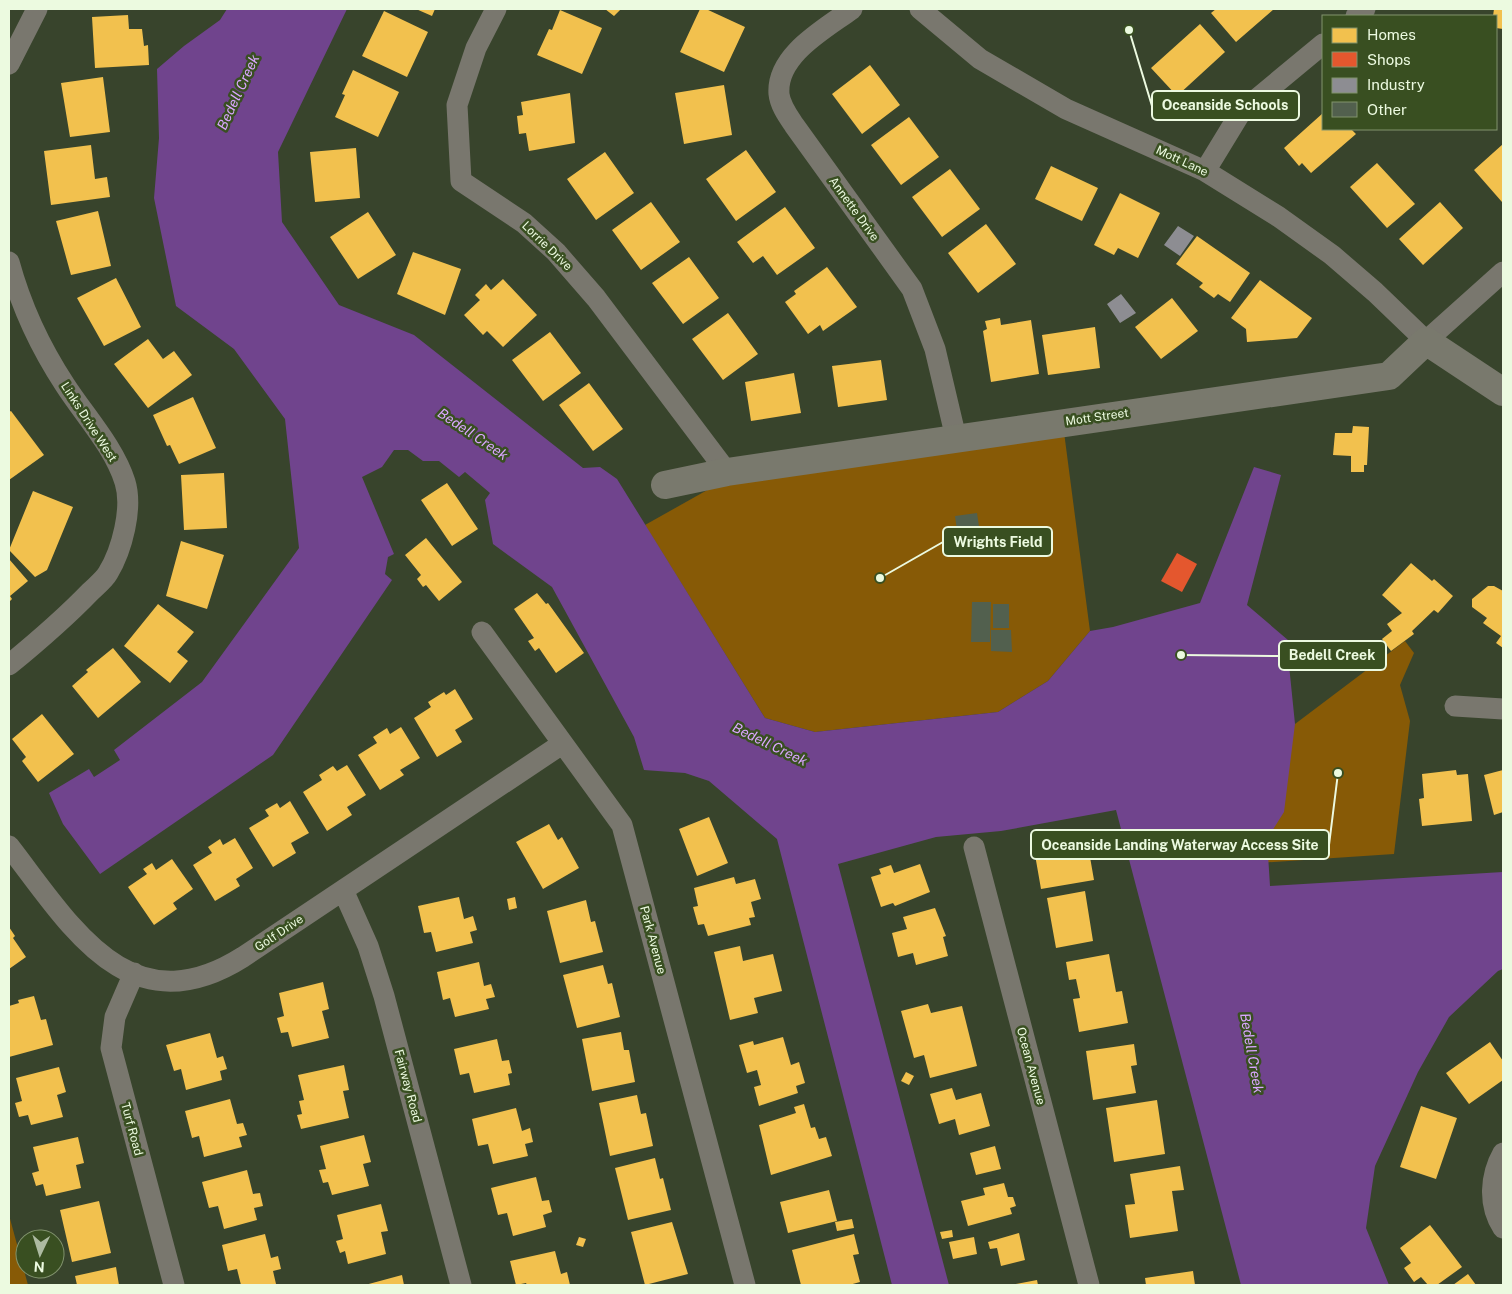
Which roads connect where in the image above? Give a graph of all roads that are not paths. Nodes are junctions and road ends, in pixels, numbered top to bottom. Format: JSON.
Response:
{"nodes":[{"id":1,"x":37,"y":9,"type":"edge"},
{"id":2,"x":496,"y":9,"type":"edge"},
{"id":3,"x":852,"y":9,"type":"edge"},
{"id":4,"x":920,"y":9,"type":"edge"},
{"id":5,"x":1322,"y":45,"type":"edge"},
{"id":6,"x":9,"y":64,"type":"edge"},
{"id":7,"x":1205,"y":171,"type":"junction"},
{"id":8,"x":9,"y":262,"type":"edge"},
{"id":9,"x":1503,"y":272,"type":"edge"},
{"id":10,"x":1426,"y":341,"type":"junction"},
{"id":11,"x":1503,"y":392,"type":"edge"},
{"id":12,"x":956,"y":438,"type":"junction"},
{"id":13,"x":727,"y":472,"type":"junction"},
{"id":14,"x":665,"y":485,"type":"dead end"},
{"id":15,"x":482,"y":632,"type":"dead end"},
{"id":16,"x":9,"y":666,"type":"edge"},
{"id":17,"x":1455,"y":706,"type":"dead end"},
{"id":18,"x":1503,"y":709,"type":"edge"},
{"id":19,"x":562,"y":744,"type":"junction"},
{"id":20,"x":9,"y":846,"type":"edge"},
{"id":21,"x":974,"y":847,"type":"dead end"},
{"id":22,"x":343,"y":890,"type":"junction"},
{"id":23,"x":134,"y":974,"type":"junction"},
{"id":24,"x":1503,"y":1153,"type":"edge"},
{"id":25,"x":1503,"y":1228,"type":"edge"},
{"id":26,"x":174,"y":1285,"type":"edge"},
{"id":27,"x":461,"y":1285,"type":"edge"},
{"id":28,"x":745,"y":1285,"type":"edge"},
{"id":29,"x":1089,"y":1285,"type":"edge"}],
"edges":[{"from":1,"to":6,"type":"street"},
{"from":2,"to":13,"type":"street","name":"Lorrie Drive"},
{"from":3,"to":12,"type":"street","name":"Annette Drive"},
{"from":4,"to":7,"type":"street","name":"Mott Lane"},
{"from":5,"to":7,"type":"street"},
{"from":7,"to":10,"type":"street","name":"Mott Lane"},
{"from":8,"to":16,"type":"street","name":"Links Drive West"},
{"from":9,"to":10,"type":"street"},
{"from":10,"to":11,"type":"street"},
{"from":10,"to":12,"type":"street","name":"Mott Street"},
{"from":12,"to":13,"type":"street","name":"Mott Street"},
{"from":13,"to":14,"type":"street","name":"Mott Street"},
{"from":15,"to":19,"type":"street","name":"Park Avenue"},
{"from":17,"to":18,"type":"street"},
{"from":19,"to":22,"type":"street","name":"Golf Drive"},
{"from":19,"to":28,"type":"street","name":"Park Avenue"},
{"from":20,"to":23,"type":"street","name":"Golf Drive"},
{"from":21,"to":29,"type":"street","name":"Ocean Avenue"},
{"from":22,"to":23,"type":"street","name":"Golf Drive"},
{"from":22,"to":27,"type":"street","name":"Fairway Road"},
{"from":23,"to":26,"type":"street","name":"Turf Road"},
{"from":24,"to":25,"type":"street"}]}
